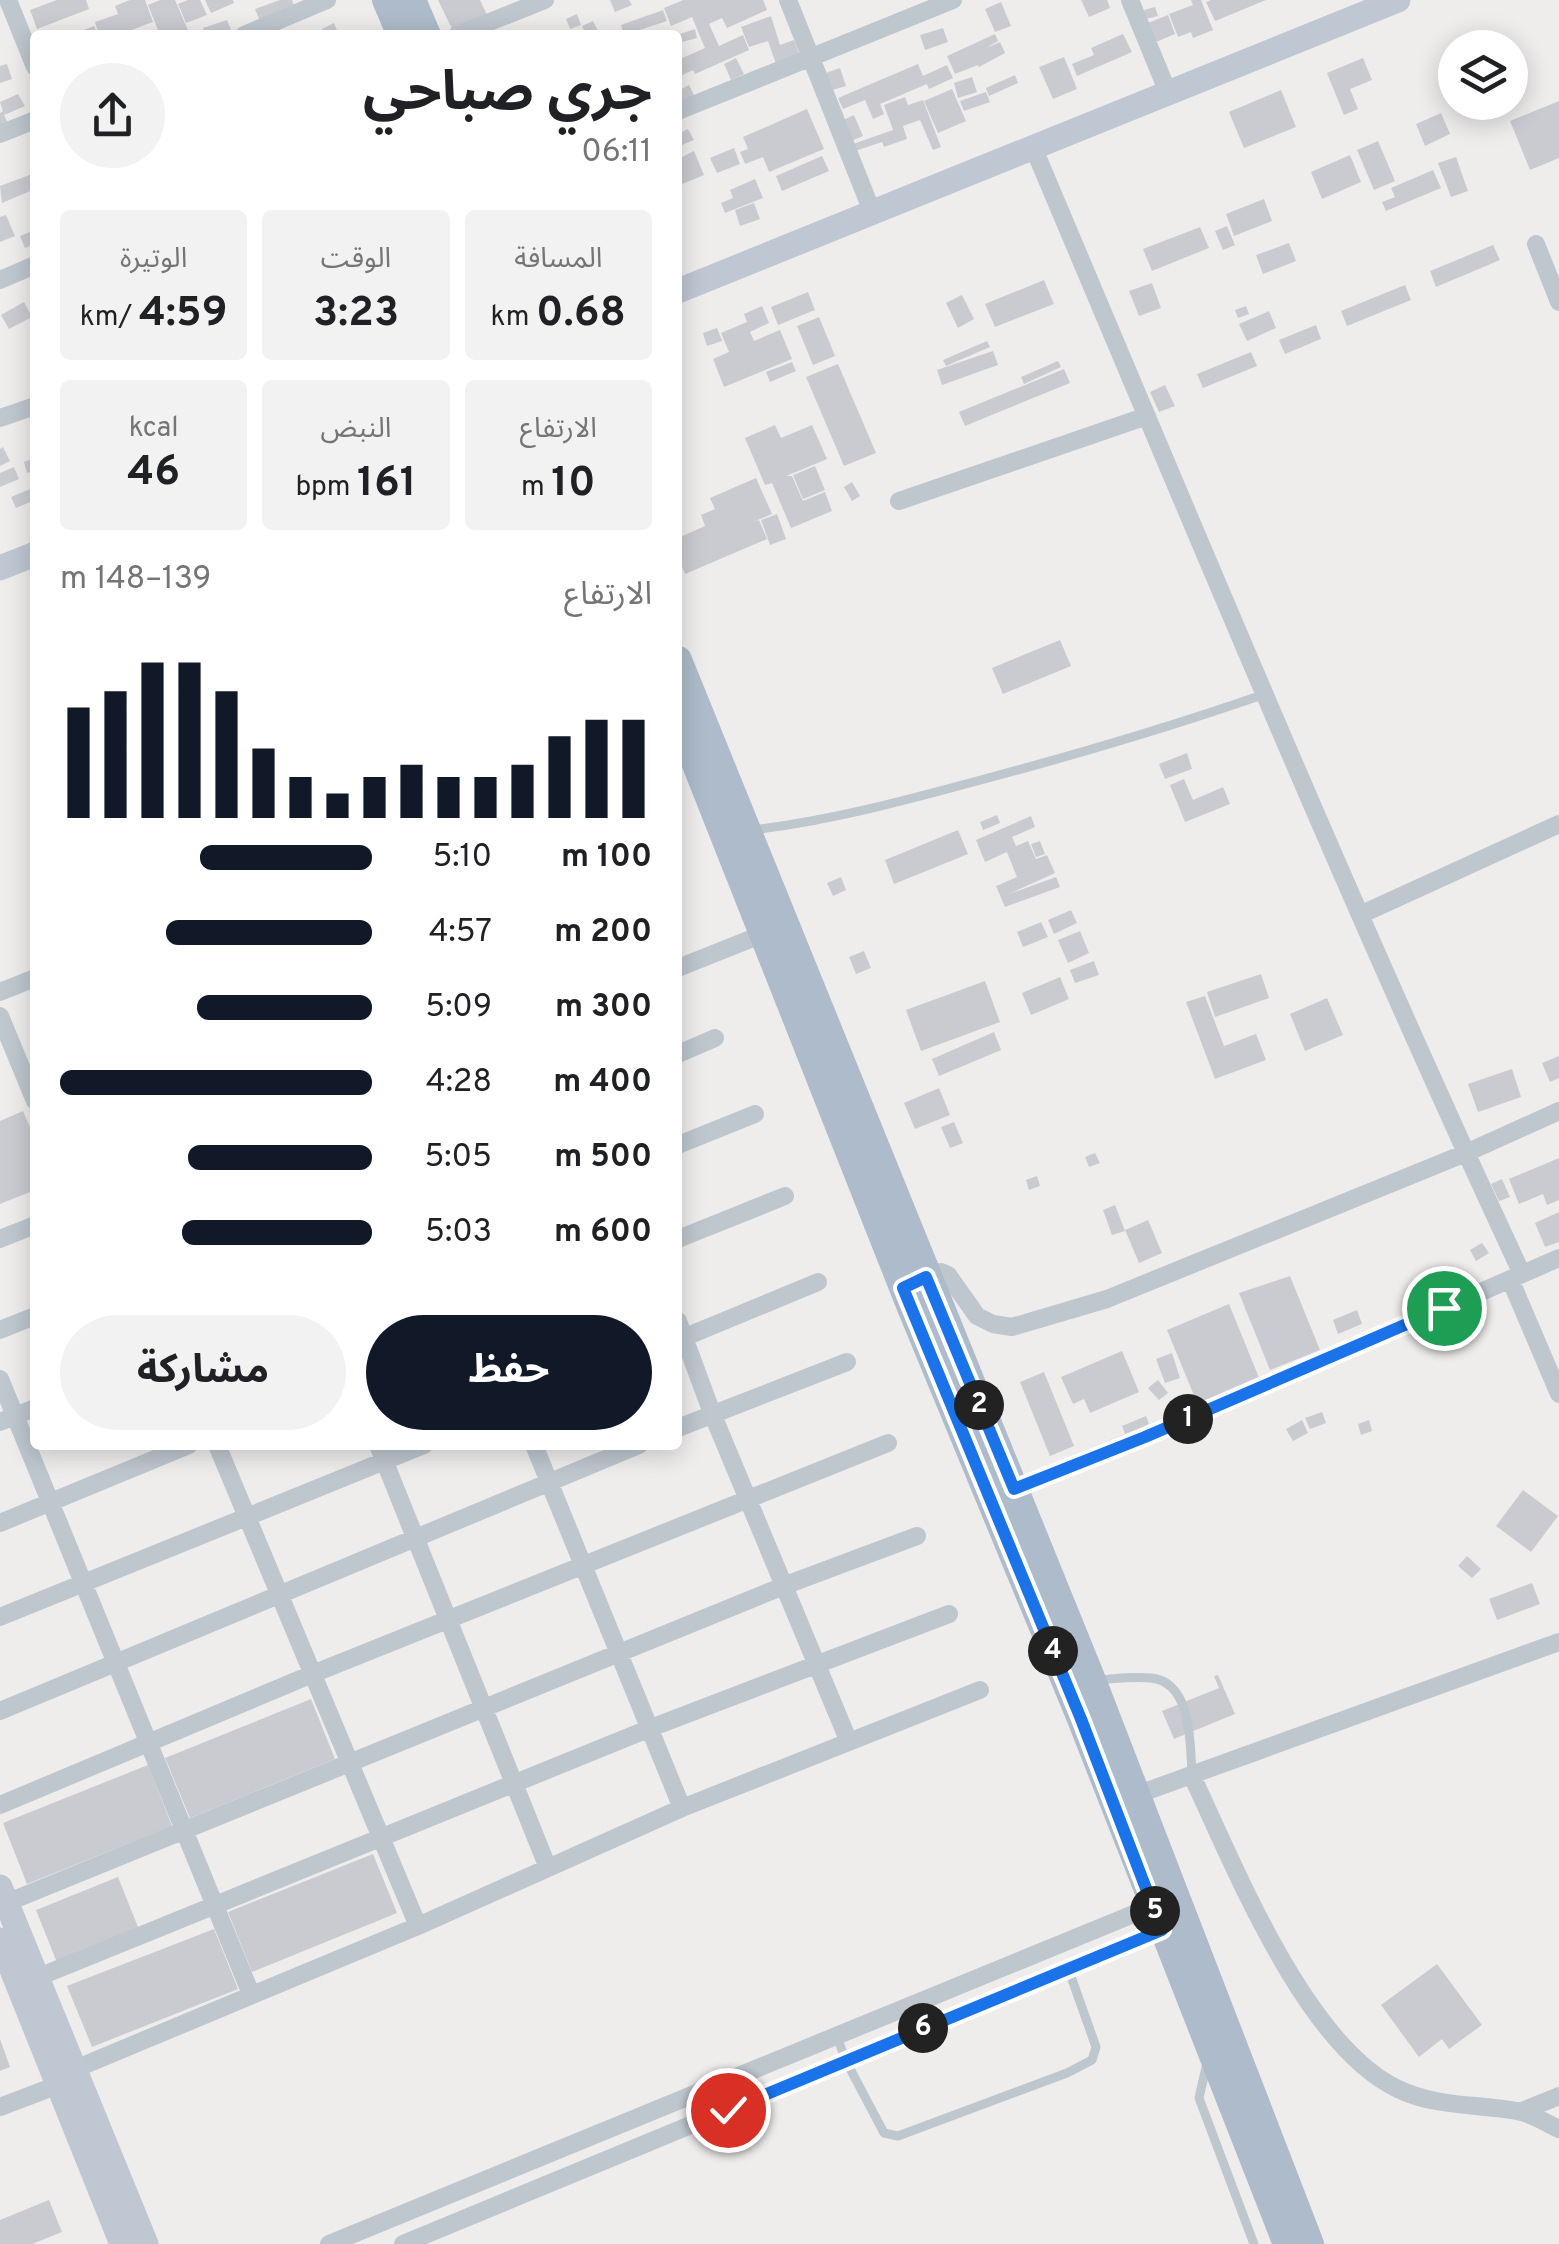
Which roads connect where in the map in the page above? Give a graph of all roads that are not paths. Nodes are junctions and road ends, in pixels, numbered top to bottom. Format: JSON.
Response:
{"nodes":[{"id":1,"x":8,"y":0,"type":"edge"},
{"id":2,"x":327,"y":0,"type":"edge"},
{"id":3,"x":386,"y":0,"type":"edge"},
{"id":4,"x":412,"y":0,"type":"edge"},
{"id":5,"x":546,"y":0,"type":"edge"},
{"id":6,"x":788,"y":0,"type":"edge"},
{"id":7,"x":953,"y":0,"type":"edge"},
{"id":8,"x":1130,"y":0,"type":"edge"},
{"id":9,"x":1398,"y":0,"type":"edge"},
{"id":10,"x":256,"y":30,"type":"edge"},
{"id":11,"x":398,"y":30,"type":"edge"},
{"id":12,"x":425,"y":30,"type":"edge"},
{"id":13,"x":471,"y":30,"type":"edge"},
{"id":14,"x":30,"y":55,"type":"edge"},
{"id":15,"x":811,"y":57,"type":"junction"},
{"id":16,"x":1169,"y":95,"type":"junction"},
{"id":17,"x":682,"y":109,"type":"edge"},
{"id":18,"x":30,"y":122,"type":"edge"},
{"id":19,"x":0,"y":134,"type":"edge"},
{"id":20,"x":1034,"y":149,"type":"junction"},
{"id":21,"x":873,"y":214,"type":"junction"},
{"id":22,"x":1536,"y":244,"type":"dead end"},
{"id":23,"x":30,"y":267,"type":"edge"},
{"id":24,"x":0,"y":280,"type":"edge"},
{"id":25,"x":682,"y":289,"type":"edge"},
{"id":26,"x":1559,"y":302,"type":"edge"},
{"id":27,"x":30,"y":408,"type":"edge"},
{"id":28,"x":1147,"y":416,"type":"junction"},
{"id":29,"x":0,"y":418,"type":"edge"},
{"id":30,"x":899,"y":501,"type":"dead end"},
{"id":31,"x":30,"y":556,"type":"edge"},
{"id":32,"x":0,"y":568,"type":"edge"},
{"id":33,"x":682,"y":670,"type":"edge"},
{"id":34,"x":1266,"y":694,"type":"junction"},
{"id":35,"x":682,"y":729,"type":"edge"},
{"id":36,"x":1559,"y":824,"type":"edge"},
{"id":37,"x":750,"y":831,"type":"junction"},
{"id":38,"x":1362,"y":914,"type":"junction"},
{"id":39,"x":763,"y":934,"type":"junction"},
{"id":40,"x":682,"y":966,"type":"edge"},
{"id":41,"x":30,"y":980,"type":"edge"},
{"id":42,"x":0,"y":992,"type":"edge"},
{"id":43,"x":0,"y":1016,"type":"edge"},
{"id":44,"x":715,"y":1038,"type":"dead end"},
{"id":45,"x":682,"y":1052,"type":"edge"},
{"id":46,"x":30,"y":1089,"type":"edge"},
{"id":47,"x":1559,"y":1111,"type":"edge"},
{"id":48,"x":755,"y":1114,"type":"dead end"},
{"id":49,"x":682,"y":1143,"type":"edge"},
{"id":50,"x":1466,"y":1152,"type":"junction"},
{"id":51,"x":784,"y":1196,"type":"dead end"},
{"id":52,"x":30,"y":1227,"type":"edge"},
{"id":53,"x":682,"y":1238,"type":"edge"},
{"id":54,"x":0,"y":1239,"type":"edge"},
{"id":55,"x":1559,"y":1258,"type":"edge"},
{"id":56,"x":1516,"y":1276,"type":"junction"},
{"id":57,"x":818,"y":1282,"type":"dead end"},
{"id":58,"x":915,"y":1282,"type":"junction"},
{"id":59,"x":30,"y":1318,"type":"edge"},
{"id":60,"x":0,"y":1330,"type":"edge"},
{"id":61,"x":682,"y":1332,"type":"edge"},
{"id":62,"x":682,"y":1338,"type":"edge"},
{"id":63,"x":847,"y":1362,"type":"dead end"},
{"id":64,"x":0,"y":1379,"type":"edge"},
{"id":65,"x":1559,"y":1394,"type":"edge"},
{"id":66,"x":712,"y":1414,"type":"junction"},
{"id":67,"x":7,"y":1419,"type":"edge"},
{"id":68,"x":682,"y":1426,"type":"edge"},
{"id":69,"x":888,"y":1443,"type":"dead end"},
{"id":70,"x":176,"y":1450,"type":"edge"},
{"id":71,"x":219,"y":1450,"type":"edge"},
{"id":72,"x":536,"y":1450,"type":"edge"},
{"id":73,"x":628,"y":1450,"type":"edge"},
{"id":74,"x":382,"y":1453,"type":"edge"},
{"id":75,"x":550,"y":1484,"type":"junction"},
{"id":76,"x":1014,"y":1489,"type":"junction"},
{"id":77,"x":750,"y":1500,"type":"junction"},
{"id":78,"x":50,"y":1503,"type":"junction"},
{"id":79,"x":246,"y":1516,"type":"junction"},
{"id":80,"x":0,"y":1523,"type":"edge"},
{"id":81,"x":917,"y":1536,"type":"dead end"},
{"id":82,"x":416,"y":1538,"type":"junction"},
{"id":83,"x":582,"y":1565,"type":"junction"},
{"id":84,"x":786,"y":1584,"type":"junction"},
{"id":85,"x":83,"y":1585,"type":"junction"},
{"id":86,"x":278,"y":1594,"type":"junction"},
{"id":87,"x":949,"y":1614,"type":"dead end"},
{"id":88,"x":0,"y":1617,"type":"edge"},
{"id":89,"x":448,"y":1621,"type":"junction"},
{"id":90,"x":1559,"y":1642,"type":"edge"},
{"id":91,"x":617,"y":1653,"type":"junction"},
{"id":92,"x":114,"y":1663,"type":"junction"},
{"id":93,"x":814,"y":1664,"type":"junction"},
{"id":94,"x":310,"y":1675,"type":"junction"},
{"id":95,"x":1092,"y":1680,"type":"junction"},
{"id":96,"x":980,"y":1690,"type":"dead end"},
{"id":97,"x":486,"y":1707,"type":"junction"},
{"id":98,"x":0,"y":1711,"type":"edge"},
{"id":99,"x":648,"y":1729,"type":"junction"},
{"id":100,"x":848,"y":1742,"type":"junction"},
{"id":101,"x":147,"y":1745,"type":"junction"},
{"id":102,"x":349,"y":1764,"type":"junction"},
{"id":103,"x":1192,"y":1776,"type":"junction"},
{"id":104,"x":515,"y":1782,"type":"junction"},
{"id":105,"x":1136,"y":1795,"type":"junction"},
{"id":106,"x":0,"y":1806,"type":"edge"},
{"id":107,"x":682,"y":1808,"type":"junction"},
{"id":108,"x":183,"y":1830,"type":"junction"},
{"id":109,"x":381,"y":1838,"type":"junction"},
{"id":110,"x":548,"y":1868,"type":"junction"},
{"id":111,"x":3,"y":1895,"type":"edge"},
{"id":112,"x":214,"y":1907,"type":"junction"},
{"id":113,"x":1158,"y":1918,"type":"junction"},
{"id":114,"x":418,"y":1926,"type":"junction"},
{"id":115,"x":0,"y":1940,"type":"edge"},
{"id":116,"x":1068,"y":1968,"type":"junction"},
{"id":117,"x":36,"y":1978,"type":"junction"},
{"id":118,"x":251,"y":1994,"type":"junction"},
{"id":119,"x":836,"y":2036,"type":"junction"},
{"id":120,"x":1210,"y":2046,"type":"junction"},
{"id":121,"x":846,"y":2061,"type":"junction"},
{"id":122,"x":66,"y":2077,"type":"junction"},
{"id":123,"x":1559,"y":2096,"type":"edge"},
{"id":124,"x":0,"y":2107,"type":"edge"},
{"id":125,"x":1522,"y":2112,"type":"junction"},
{"id":126,"x":1559,"y":2129,"type":"edge"},
{"id":127,"x":481,"y":2182,"type":"junction"},
{"id":128,"x":492,"y":2207,"type":"junction"},
{"id":129,"x":122,"y":2244,"type":"edge"},
{"id":130,"x":146,"y":2244,"type":"edge"},
{"id":131,"x":329,"y":2244,"type":"edge"},
{"id":132,"x":403,"y":2244,"type":"edge"},
{"id":133,"x":1254,"y":2244,"type":"edge"},
{"id":134,"x":1287,"y":2244,"type":"edge"},
{"id":135,"x":1310,"y":2244,"type":"edge"}],
"edges":[{"from":1,"to":14,"type":"street"},
{"from":2,"to":10,"type":"street"},
{"from":3,"to":11,"type":"main road"},
{"from":4,"to":12,"type":"main road"},
{"from":5,"to":13,"type":"street"},
{"from":6,"to":15,"type":"street"},
{"from":7,"to":15,"type":"street"},
{"from":8,"to":16,"type":"street"},
{"from":9,"to":16,"type":"street"},
{"from":15,"to":17,"type":"street"},
{"from":15,"to":21,"type":"street"},
{"from":16,"to":20,"type":"street"},
{"from":18,"to":19,"type":"street"},
{"from":20,"to":21,"type":"street"},
{"from":20,"to":28,"type":"street"},
{"from":21,"to":25,"type":"street"},
{"from":22,"to":26,"type":"street"},
{"from":23,"to":24,"type":"street"},
{"from":27,"to":29,"type":"street"},
{"from":28,"to":30,"type":"street"},
{"from":28,"to":34,"type":"street"},
{"from":31,"to":32,"type":"street"},
{"from":33,"to":37,"type":"main road"},
{"from":34,"to":37,"type":"lane"},
{"from":34,"to":38,"type":"street"},
{"from":35,"to":39,"type":"main road"},
{"from":36,"to":38,"type":"street"},
{"from":37,"to":58,"type":"main road"},
{"from":38,"to":50,"type":"street"},
{"from":39,"to":40,"type":"street"},
{"from":39,"to":58,"type":"main road"},
{"from":41,"to":42,"type":"street"},
{"from":43,"to":46,"type":"street"},
{"from":44,"to":45,"type":"street"},
{"from":47,"to":50,"type":"street"},
{"from":48,"to":49,"type":"street"},
{"from":50,"to":56,"type":"street"},
{"from":50,"to":58,"type":"street"},
{"from":51,"to":53,"type":"street"},
{"from":52,"to":54,"type":"street"},
{"from":55,"to":56,"type":"street"},
{"from":56,"to":65,"type":"street"},
{"from":56,"to":76,"type":"street"},
{"from":57,"to":61,"type":"street"},
{"from":58,"to":76,"type":"main road"},
{"from":58,"to":113,"type":"main road"},
{"from":59,"to":60,"type":"street"},
{"from":62,"to":66,"type":"street"},
{"from":63,"to":66,"type":"street"},
{"from":64,"to":67,"type":"street"},
{"from":66,"to":68,"type":"street"},
{"from":66,"to":77,"type":"street"},
{"from":67,"to":78,"type":"street"},
{"from":69,"to":77,"type":"street"},
{"from":70,"to":78,"type":"street"},
{"from":71,"to":79,"type":"street"},
{"from":72,"to":75,"type":"street"},
{"from":73,"to":75,"type":"street"},
{"from":74,"to":79,"type":"street"},
{"from":74,"to":82,"type":"street"},
{"from":75,"to":82,"type":"street"},
{"from":75,"to":83,"type":"street"},
{"from":76,"to":95,"type":"main road"},
{"from":77,"to":83,"type":"street"},
{"from":77,"to":84,"type":"street"},
{"from":78,"to":80,"type":"street"},
{"from":78,"to":85,"type":"street"},
{"from":79,"to":85,"type":"street"},
{"from":79,"to":86,"type":"street"},
{"from":81,"to":84,"type":"street"},
{"from":82,"to":86,"type":"street"},
{"from":82,"to":89,"type":"street"},
{"from":83,"to":89,"type":"street"},
{"from":83,"to":91,"type":"street"},
{"from":84,"to":91,"type":"street"},
{"from":84,"to":93,"type":"street"},
{"from":85,"to":88,"type":"street"},
{"from":85,"to":92,"type":"street"},
{"from":86,"to":92,"type":"street"},
{"from":86,"to":94,"type":"street"},
{"from":87,"to":93,"type":"street"},
{"from":89,"to":94,"type":"street"},
{"from":89,"to":97,"type":"street"},
{"from":90,"to":103,"type":"street"},
{"from":91,"to":97,"type":"street"},
{"from":91,"to":99,"type":"street"},
{"from":92,"to":98,"type":"street"},
{"from":92,"to":101,"type":"street"},
{"from":93,"to":99,"type":"street"},
{"from":93,"to":100,"type":"street"},
{"from":94,"to":101,"type":"street"},
{"from":94,"to":102,"type":"street"},
{"from":95,"to":103,"type":"lane"},
{"from":95,"to":105,"type":"main road"},
{"from":96,"to":100,"type":"street"},
{"from":97,"to":102,"type":"street"},
{"from":97,"to":104,"type":"street"},
{"from":99,"to":104,"type":"street"},
{"from":99,"to":107,"type":"street"},
{"from":100,"to":107,"type":"street"},
{"from":101,"to":106,"type":"street"},
{"from":101,"to":108,"type":"street"},
{"from":102,"to":108,"type":"street"},
{"from":102,"to":109,"type":"street"},
{"from":103,"to":105,"type":"street"},
{"from":103,"to":125,"type":"street"},
{"from":104,"to":109,"type":"street"},
{"from":104,"to":110,"type":"street"},
{"from":105,"to":135,"type":"main road"},
{"from":107,"to":110,"type":"street"},
{"from":108,"to":111,"type":"street"},
{"from":108,"to":112,"type":"street"},
{"from":109,"to":112,"type":"street"},
{"from":109,"to":114,"type":"street"},
{"from":110,"to":114,"type":"street"},
{"from":111,"to":117,"type":"street"},
{"from":112,"to":117,"type":"street"},
{"from":112,"to":118,"type":"street"},
{"from":113,"to":116,"type":"street"},
{"from":113,"to":119,"type":"street"},
{"from":113,"to":120,"type":"main road"},
{"from":114,"to":118,"type":"street"},
{"from":115,"to":122,"type":"street"},
{"from":116,"to":121,"type":"street"},
{"from":116,"to":121,"type":"lane"},
{"from":117,"to":122,"type":"street"},
{"from":118,"to":122,"type":"street"},
{"from":119,"to":121,"type":"lane"},
{"from":119,"to":127,"type":"street"},
{"from":120,"to":133,"type":"lane"},
{"from":120,"to":134,"type":"main road"},
{"from":121,"to":128,"type":"street"},
{"from":122,"to":124,"type":"street"},
{"from":122,"to":129,"type":"street"},
{"from":122,"to":130,"type":"street"},
{"from":123,"to":125,"type":"street"},
{"from":125,"to":126,"type":"street"},
{"from":127,"to":128,"type":"street"},
{"from":127,"to":131,"type":"street"},
{"from":128,"to":132,"type":"street"}]}
